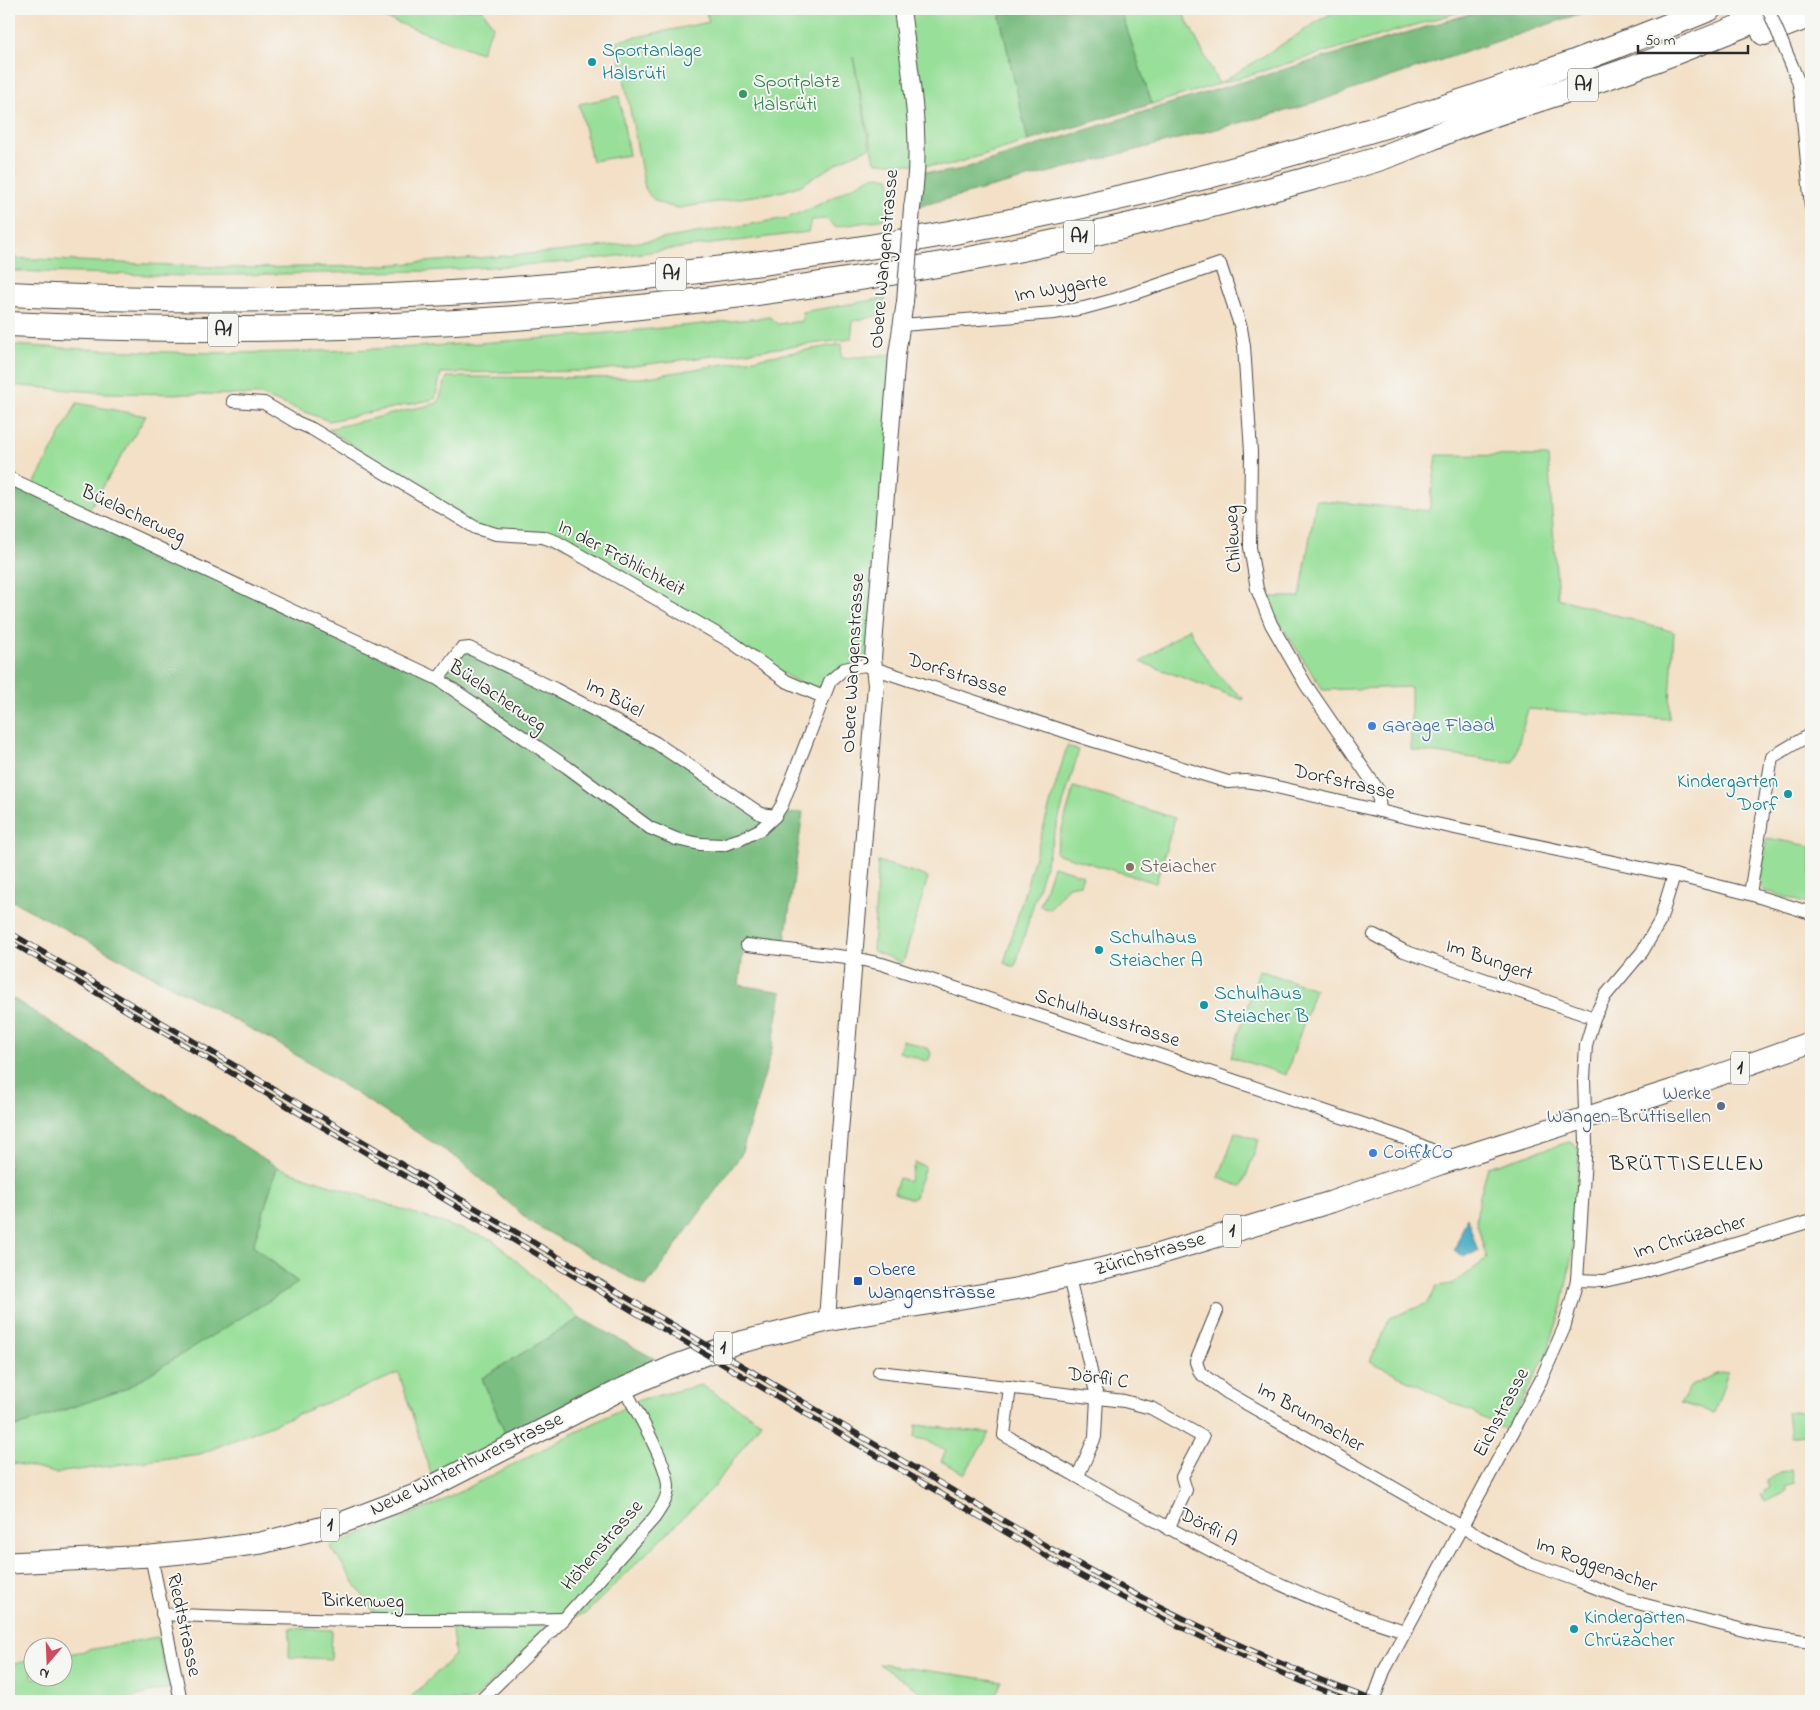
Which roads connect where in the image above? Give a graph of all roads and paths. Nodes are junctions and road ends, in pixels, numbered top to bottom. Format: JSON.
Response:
{"nodes":[{"id":1,"x":902,"y":9,"type":"edge"},
{"id":2,"x":1709,"y":9,"type":"edge"},
{"id":3,"x":1768,"y":9,"type":"edge"},
{"id":4,"x":1784,"y":9,"type":"edge"},
{"id":5,"x":1811,"y":15,"type":"edge"},
{"id":6,"x":1806,"y":96,"type":"edge"},
{"id":7,"x":1381,"y":158,"type":"junction"},
{"id":8,"x":1811,"y":207,"type":"edge"},
{"id":9,"x":1220,"y":264,"type":"joint"},
{"id":10,"x":9,"y":294,"type":"edge"},
{"id":11,"x":9,"y":324,"type":"edge"},
{"id":12,"x":902,"y":325,"type":"junction"},
{"id":13,"x":233,"y":401,"type":"dead end"},
{"id":14,"x":9,"y":478,"type":"edge"},
{"id":15,"x":875,"y":670,"type":"junction"},
{"id":16,"x":438,"y":679,"type":"junction"},
{"id":17,"x":823,"y":697,"type":"junction"},
{"id":18,"x":1811,"y":734,"type":"edge"},
{"id":19,"x":1380,"y":811,"type":"junction"},
{"id":20,"x":775,"y":816,"type":"junction"},
{"id":21,"x":1674,"y":875,"type":"junction"},
{"id":22,"x":1750,"y":894,"type":"junction"},
{"id":23,"x":1811,"y":913,"type":"edge"},
{"id":24,"x":1374,"y":935,"type":"dead end"},
{"id":25,"x":748,"y":945,"type":"dead end"},
{"id":26,"x":854,"y":958,"type":"junction"},
{"id":27,"x":1594,"y":1018,"type":"junction"},
{"id":28,"x":1811,"y":1042,"type":"edge"},
{"id":29,"x":1585,"y":1118,"type":"junction"},
{"id":30,"x":1440,"y":1164,"type":"junction"},
{"id":31,"x":1811,"y":1221,"type":"edge"},
{"id":32,"x":1069,"y":1277,"type":"junction"},
{"id":33,"x":1577,"y":1280,"type":"junction"},
{"id":34,"x":1217,"y":1311,"type":"dead end"},
{"id":35,"x":827,"y":1321,"type":"junction"},
{"id":36,"x":879,"y":1372,"type":"dead end"},
{"id":37,"x":1010,"y":1387,"type":"junction"},
{"id":38,"x":624,"y":1388,"type":"junction"},
{"id":39,"x":1097,"y":1397,"type":"junction"},
{"id":40,"x":1078,"y":1476,"type":"junction"},
{"id":41,"x":1462,"y":1527,"type":"junction"},
{"id":42,"x":1168,"y":1529,"type":"junction"},
{"id":43,"x":151,"y":1556,"type":"junction"},
{"id":44,"x":9,"y":1563,"type":"edge"},
{"id":45,"x":162,"y":1614,"type":"junction"},
{"id":46,"x":564,"y":1620,"type":"junction"},
{"id":47,"x":1405,"y":1631,"type":"junction"},
{"id":48,"x":1811,"y":1642,"type":"edge"},
{"id":49,"x":181,"y":1701,"type":"edge"},
{"id":50,"x":480,"y":1701,"type":"edge"},
{"id":51,"x":1373,"y":1701,"type":"edge"}],
"edges":[{"from":1,"to":12,"type":"street","name":"Obere Wangenstrasse","bridge":true},
{"from":2,"to":10,"type":"highway","number":"A1"},
{"from":3,"to":6,"type":"street","bridge":true},
{"from":4,"to":7,"type":"highway","number":"A1"},
{"from":5,"to":7,"type":"highway"},
{"from":6,"to":8,"type":"street"},
{"from":7,"to":11,"type":"highway","number":"A1"},
{"from":9,"to":12,"type":"street","name":"Im Wygarte"},
{"from":9,"to":19,"type":"street","name":"Chileweg"},
{"from":12,"to":15,"type":"street","name":"Obere Wangenstrasse"},
{"from":13,"to":17,"type":"street","name":"In der Fröhlichkeit"},
{"from":14,"to":16,"type":"street","name":"Büelacherweg"},
{"from":15,"to":17,"type":"street","name":"Büelacherweg"},
{"from":15,"to":19,"type":"street","name":"Dorfstrasse"},
{"from":15,"to":26,"type":"street","name":"Obere Wangenstrasse"},
{"from":16,"to":20,"type":"street","name":"Büelacherweg"},
{"from":16,"to":20,"type":"street","name":"Im Büel"},
{"from":17,"to":20,"type":"street","name":"Büelacherweg"},
{"from":18,"to":22,"type":"street"},
{"from":19,"to":21,"type":"street","name":"Dorfstrasse"},
{"from":21,"to":22,"type":"street","name":"Dorfstrasse"},
{"from":21,"to":27,"type":"street","name":"Eichstrasse"},
{"from":22,"to":23,"type":"street","name":"Dorfstrasse"},
{"from":24,"to":27,"type":"street","name":"Im Bungert"},
{"from":25,"to":26,"type":"street","name":"Schulhausstrasse"},
{"from":26,"to":30,"type":"street","name":"Schulhausstrasse"},
{"from":26,"to":35,"type":"street","name":"Obere Wangenstrasse"},
{"from":27,"to":29,"type":"street","name":"Eichstrasse"},
{"from":28,"to":29,"type":"main road","name":"Zürichstrasse","number":"1"},
{"from":29,"to":30,"type":"main road","name":"Zürichstrasse","number":"1"},
{"from":29,"to":33,"type":"street","name":"Eichstrasse"},
{"from":30,"to":32,"type":"main road","name":"Zürichstrasse","number":"1"},
{"from":31,"to":33,"type":"street","name":"Im Chrüzacher"},
{"from":32,"to":35,"type":"main road","name":"Zürichstrasse","number":"1"},
{"from":32,"to":39,"type":"street"},
{"from":33,"to":41,"type":"street","name":"Eichstrasse"},
{"from":34,"to":41,"type":"street","name":"Im Brunnacher"},
{"from":35,"to":38,"type":"main road","name":"Zürichstrasse","number":"1"},
{"from":36,"to":37,"type":"street","name":"Dörfli C"},
{"from":37,"to":39,"type":"street","name":"Dörfli C"},
{"from":37,"to":40,"type":"street","name":"Dörfli A"},
{"from":38,"to":43,"type":"main road","name":"Neue Winterthurerstrasse","number":"1"},
{"from":38,"to":46,"type":"street","name":"Höhenstrasse"},
{"from":39,"to":40,"type":"street"},
{"from":39,"to":42,"type":"street","name":"Dörfli C"},
{"from":40,"to":42,"type":"street","name":"Dörfli A"},
{"from":41,"to":47,"type":"street","name":"Eichstrasse"},
{"from":41,"to":48,"type":"street","name":"Im Roggenacher"},
{"from":42,"to":47,"type":"street","name":"Dörfli A"},
{"from":43,"to":44,"type":"main road","name":"Neue Winterthurerstrasse","number":"1"},
{"from":43,"to":45,"type":"street","name":"Riedtstrasse"},
{"from":45,"to":46,"type":"street","name":"Birkenweg"},
{"from":45,"to":49,"type":"street","name":"Riedtstrasse"},
{"from":46,"to":50,"type":"street","name":"Höhenstrasse"},
{"from":47,"to":51,"type":"street","name":"Eichstrasse"}]}
